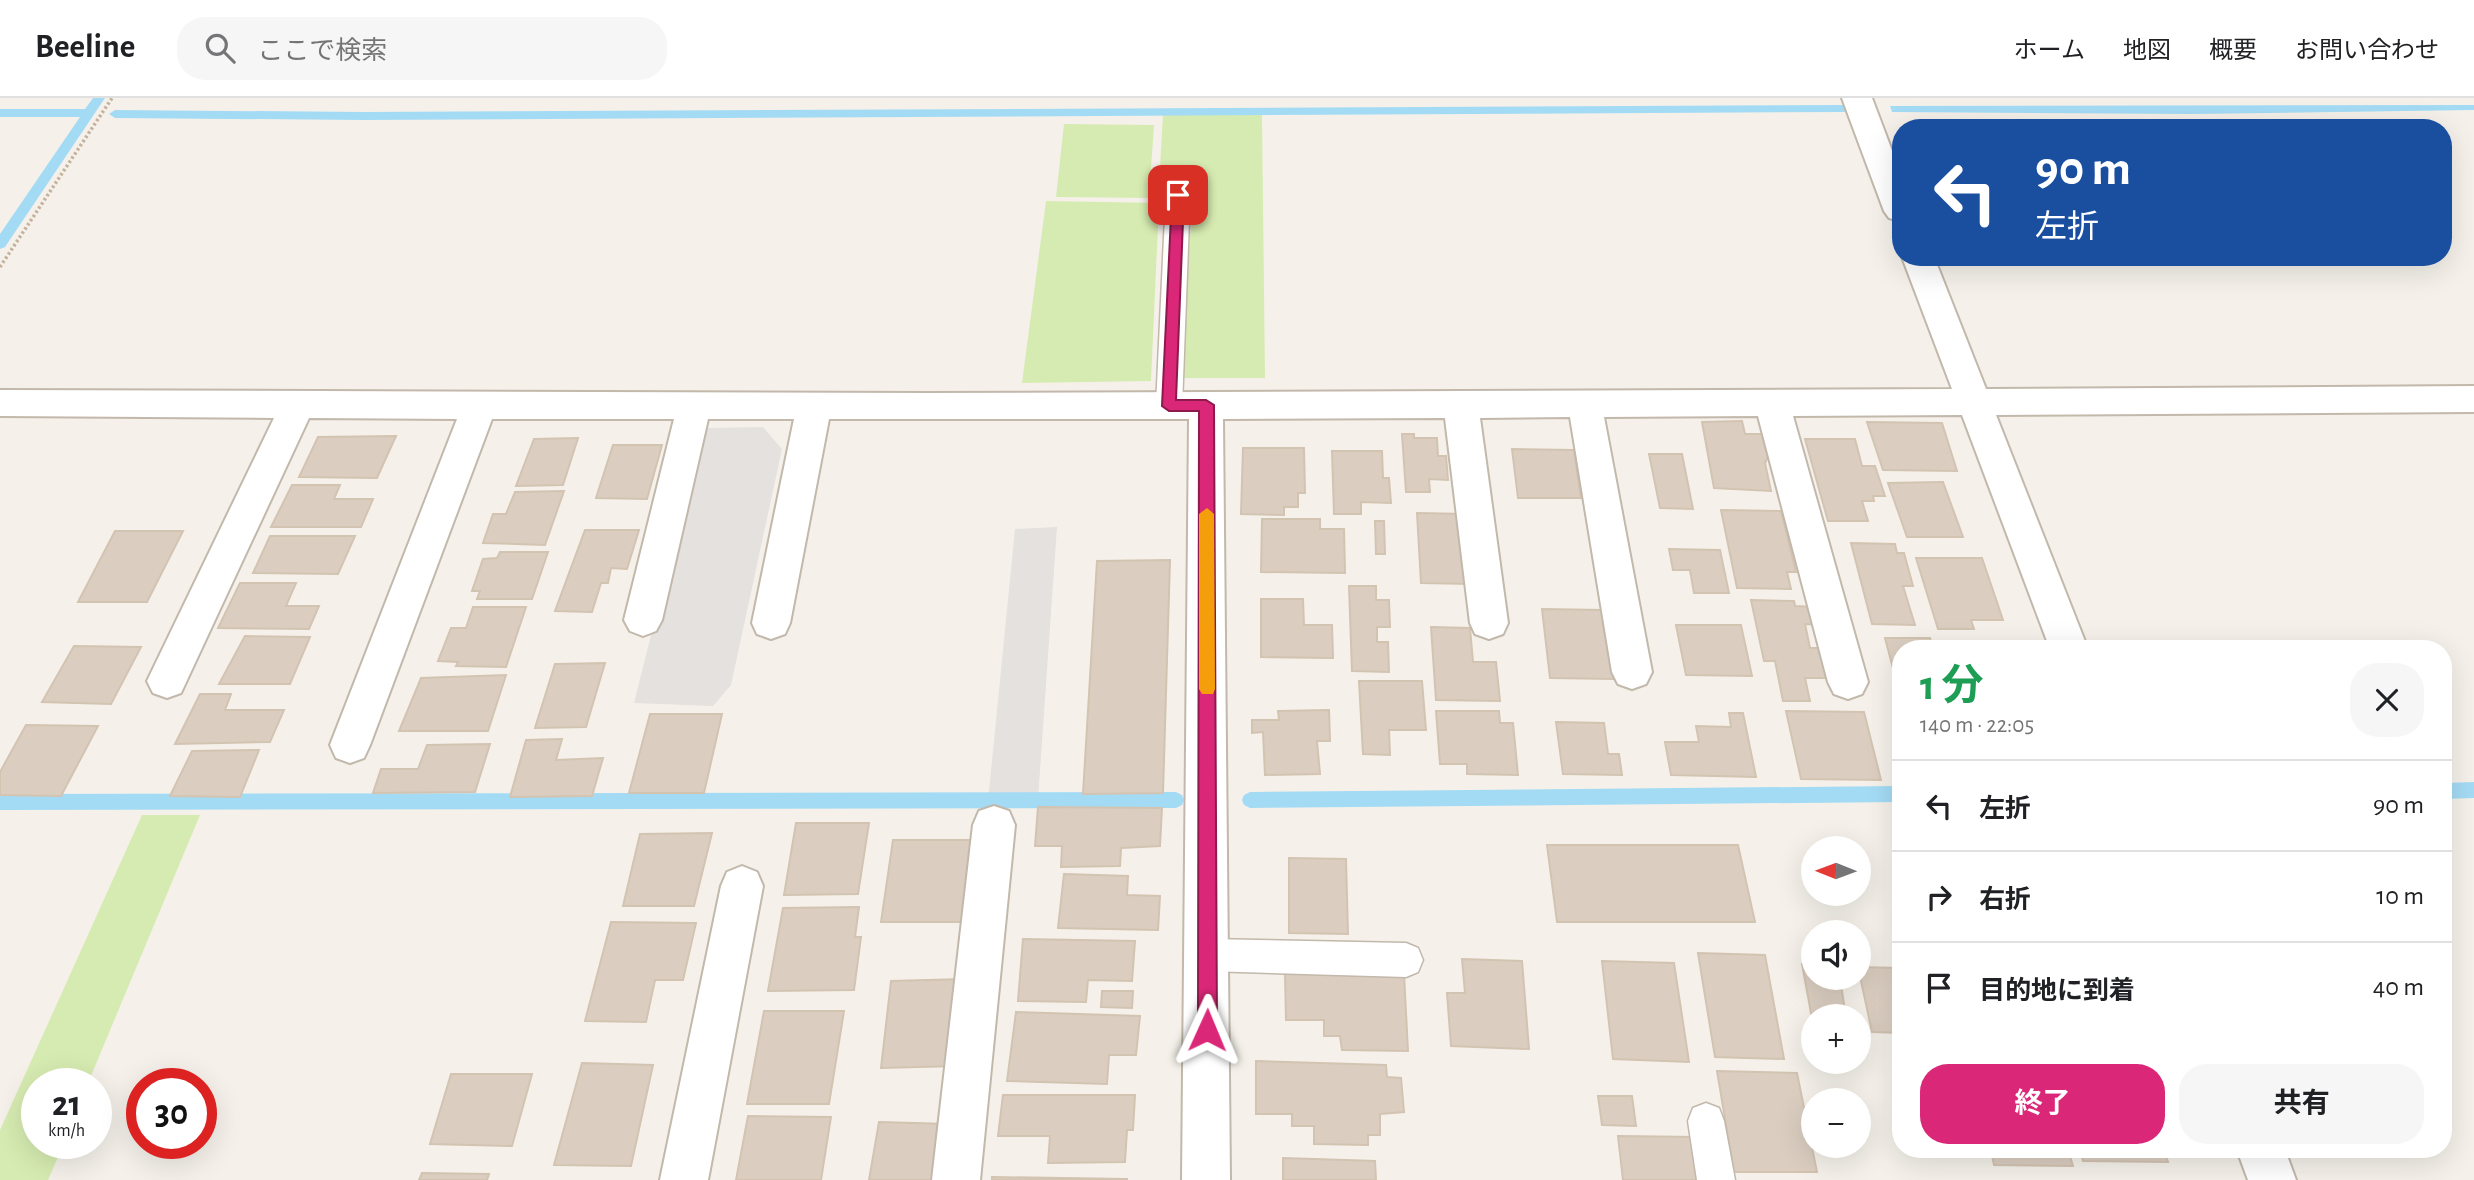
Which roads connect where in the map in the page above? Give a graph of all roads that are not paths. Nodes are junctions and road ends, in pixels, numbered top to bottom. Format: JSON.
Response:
{"nodes":[{"id":1,"x":1857,"y":98,"type":"edge"},
{"id":2,"x":1892,"y":190,"type":"edge"},
{"id":3,"x":1178,"y":195,"type":"dead end"},
{"id":4,"x":1921,"y":266,"type":"edge"},
{"id":5,"x":2474,"y":399,"type":"edge"},
{"id":6,"x":1974,"y":402,"type":"junction"},
{"id":7,"x":0,"y":403,"type":"edge"},
{"id":8,"x":1772,"y":404,"type":"junction"},
{"id":9,"x":1461,"y":405,"type":"junction"},
{"id":10,"x":1585,"y":405,"type":"junction"},
{"id":11,"x":297,"y":406,"type":"junction"},
{"id":12,"x":814,"y":406,"type":"junction"},
{"id":13,"x":1188,"y":406,"type":"junction"},
{"id":14,"x":479,"y":407,"type":"junction"},
{"id":15,"x":694,"y":407,"type":"junction"},
{"id":16,"x":643,"y":620,"type":"dead end"},
{"id":17,"x":771,"y":623,"type":"dead end"},
{"id":18,"x":1489,"y":623,"type":"dead end"},
{"id":19,"x":2066,"y":640,"type":"edge"},
{"id":20,"x":1632,"y":672,"type":"dead end"},
{"id":21,"x":167,"y":681,"type":"dead end"},
{"id":22,"x":1848,"y":682,"type":"dead end"},
{"id":23,"x":350,"y":745,"type":"dead end"},
{"id":24,"x":994,"y":825,"type":"dead end"},
{"id":25,"x":742,"y":886,"type":"dead end"},
{"id":26,"x":1208,"y":956,"type":"junction"},
{"id":27,"x":1406,"y":960,"type":"dead end"},
{"id":28,"x":1706,"y":1121,"type":"dead end"},
{"id":29,"x":2264,"y":1158,"type":"edge"},
{"id":30,"x":684,"y":1180,"type":"edge"},
{"id":31,"x":956,"y":1180,"type":"edge"},
{"id":32,"x":1206,"y":1180,"type":"edge"},
{"id":33,"x":1716,"y":1180,"type":"edge"},
{"id":34,"x":2273,"y":1180,"type":"edge"}],
"edges":[{"from":1,"to":2,"type":"street"},
{"from":3,"to":13,"type":"lane"},
{"from":4,"to":6,"type":"street"},
{"from":5,"to":6,"type":"street"},
{"from":6,"to":8,"type":"street"},
{"from":6,"to":19,"type":"street"},
{"from":7,"to":11,"type":"street"},
{"from":8,"to":10,"type":"street"},
{"from":8,"to":22,"type":"street"},
{"from":9,"to":10,"type":"street"},
{"from":9,"to":13,"type":"street"},
{"from":9,"to":18,"type":"street"},
{"from":10,"to":20,"type":"street"},
{"from":11,"to":14,"type":"street"},
{"from":11,"to":21,"type":"street"},
{"from":12,"to":13,"type":"street"},
{"from":12,"to":15,"type":"street"},
{"from":12,"to":17,"type":"street"},
{"from":13,"to":26,"type":"street"},
{"from":14,"to":15,"type":"street"},
{"from":14,"to":23,"type":"street"},
{"from":15,"to":16,"type":"street"},
{"from":24,"to":31,"type":"street"},
{"from":25,"to":30,"type":"street"},
{"from":26,"to":27,"type":"lane"},
{"from":26,"to":32,"type":"street"},
{"from":28,"to":33,"type":"lane"},
{"from":29,"to":34,"type":"street"}]}
